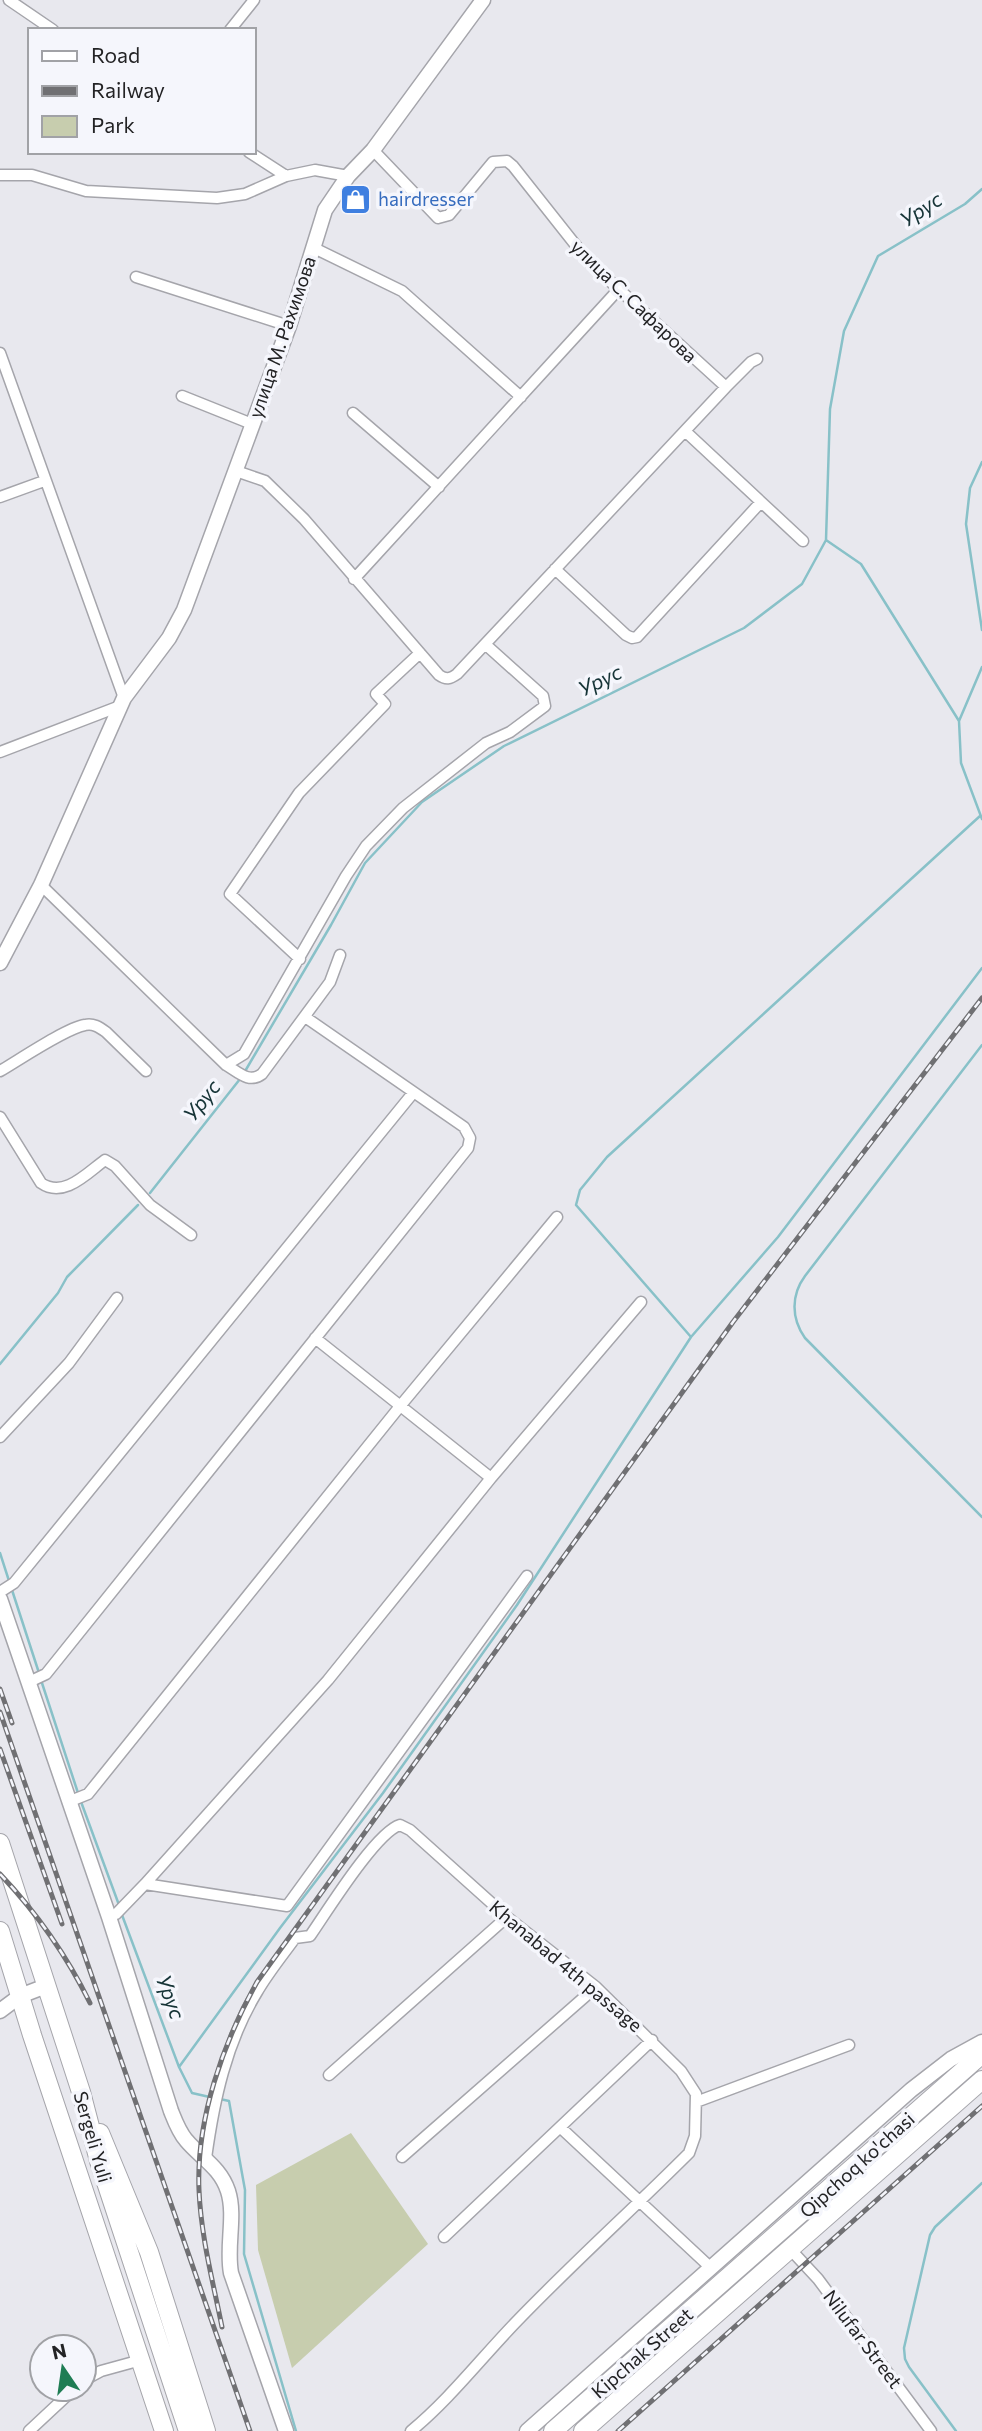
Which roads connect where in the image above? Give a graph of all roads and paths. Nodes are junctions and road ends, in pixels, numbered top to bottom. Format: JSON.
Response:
{"nodes":[{"id":1,"x":9,"y":0,"type":"edge"},
{"id":2,"x":254,"y":0,"type":"edge"},
{"id":3,"x":483,"y":0,"type":"edge"},
{"id":4,"x":50,"y":28,"type":"edge"},
{"id":5,"x":232,"y":28,"type":"edge"},
{"id":6,"x":373,"y":150,"type":"junction"},
{"id":7,"x":252,"y":154,"type":"edge"},
{"id":8,"x":0,"y":175,"type":"edge"},
{"id":9,"x":286,"y":176,"type":"junction"},
{"id":10,"x":348,"y":176,"type":"junction"},
{"id":11,"x":312,"y":247,"type":"junction"},
{"id":12,"x":136,"y":277,"type":"dead end"},
{"id":13,"x":618,"y":290,"type":"junction"},
{"id":14,"x":289,"y":326,"type":"junction"},
{"id":15,"x":0,"y":353,"type":"edge"},
{"id":16,"x":757,"y":359,"type":"dead end"},
{"id":17,"x":726,"y":387,"type":"junction"},
{"id":18,"x":182,"y":396,"type":"dead end"},
{"id":19,"x":521,"y":397,"type":"junction"},
{"id":20,"x":353,"y":413,"type":"dead end"},
{"id":21,"x":253,"y":424,"type":"junction"},
{"id":22,"x":685,"y":431,"type":"junction"},
{"id":23,"x":236,"y":471,"type":"junction"},
{"id":24,"x":44,"y":481,"type":"junction"},
{"id":25,"x":439,"y":487,"type":"junction"},
{"id":26,"x":0,"y":497,"type":"edge"},
{"id":27,"x":761,"y":502,"type":"junction"},
{"id":28,"x":803,"y":541,"type":"dead end"},
{"id":29,"x":555,"y":569,"type":"junction"},
{"id":30,"x":354,"y":579,"type":"junction"},
{"id":31,"x":485,"y":644,"type":"junction"},
{"id":32,"x":420,"y":653,"type":"junction"},
{"id":33,"x":122,"y":702,"type":"junction"},
{"id":34,"x":1,"y":749,"type":"edge"},
{"id":35,"x":41,"y":885,"type":"junction"},
{"id":36,"x":340,"y":955,"type":"dead end"},
{"id":37,"x":300,"y":958,"type":"junction"},
{"id":38,"x":0,"y":963,"type":"edge"},
{"id":39,"x":305,"y":1017,"type":"junction"},
{"id":40,"x":226,"y":1065,"type":"junction"},
{"id":41,"x":0,"y":1071,"type":"edge"},
{"id":42,"x":146,"y":1071,"type":"dead end"},
{"id":43,"x":414,"y":1093,"type":"junction"},
{"id":44,"x":0,"y":1117,"type":"edge"},
{"id":45,"x":557,"y":1217,"type":"dead end"},
{"id":46,"x":191,"y":1235,"type":"dead end"},
{"id":47,"x":117,"y":1298,"type":"dead end"},
{"id":48,"x":641,"y":1302,"type":"dead end"},
{"id":49,"x":315,"y":1338,"type":"junction"},
{"id":50,"x":401,"y":1405,"type":"junction"},
{"id":51,"x":0,"y":1437,"type":"edge"},
{"id":52,"x":491,"y":1478,"type":"junction"},
{"id":53,"x":527,"y":1576,"type":"dead end"},
{"id":54,"x":5,"y":1591,"type":"edge"},
{"id":55,"x":29,"y":1682,"type":"junction"},
{"id":56,"x":68,"y":1802,"type":"junction"},
{"id":57,"x":0,"y":1843,"type":"edge"},
{"id":58,"x":145,"y":1884,"type":"junction"},
{"id":59,"x":117,"y":1912,"type":"junction"},
{"id":60,"x":507,"y":1917,"type":"junction"},
{"id":61,"x":0,"y":1931,"type":"edge"},
{"id":62,"x":46,"y":1986,"type":"junction"},
{"id":63,"x":596,"y":1987,"type":"junction"},
{"id":64,"x":20,"y":1996,"type":"junction"},
{"id":65,"x":0,"y":2011,"type":"edge"},
{"id":66,"x":652,"y":2040,"type":"junction"},
{"id":67,"x":982,"y":2042,"type":"edge"},
{"id":68,"x":849,"y":2045,"type":"dead end"},
{"id":69,"x":982,"y":2054,"type":"edge"},
{"id":70,"x":329,"y":2075,"type":"dead end"},
{"id":71,"x":982,"y":2080,"type":"edge"},
{"id":72,"x":80,"y":2092,"type":"junction"},
{"id":73,"x":696,"y":2102,"type":"junction"},
{"id":74,"x":561,"y":2129,"type":"junction"},
{"id":75,"x":402,"y":2157,"type":"dead end"},
{"id":76,"x":206,"y":2158,"type":"junction"},
{"id":77,"x":639,"y":2203,"type":"junction"},
{"id":78,"x":444,"y":2237,"type":"dead end"},
{"id":79,"x":790,"y":2250,"type":"junction"},
{"id":80,"x":710,"y":2267,"type":"junction"},
{"id":81,"x":731,"y":2276,"type":"joint"},
{"id":82,"x":141,"y":2360,"type":"junction"},
{"id":83,"x":98,"y":2373,"type":"edge"},
{"id":84,"x":59,"y":2403,"type":"edge"},
{"id":85,"x":29,"y":2431,"type":"edge"},
{"id":86,"x":164,"y":2431,"type":"edge"},
{"id":87,"x":188,"y":2431,"type":"edge"},
{"id":88,"x":206,"y":2431,"type":"edge"},
{"id":89,"x":286,"y":2431,"type":"edge"},
{"id":90,"x":411,"y":2431,"type":"edge"},
{"id":91,"x":527,"y":2431,"type":"edge"},
{"id":92,"x":553,"y":2431,"type":"edge"},
{"id":93,"x":583,"y":2431,"type":"edge"},
{"id":94,"x":931,"y":2431,"type":"edge"}],
"edges":[{"from":1,"to":4,"type":"street"},
{"from":2,"to":5,"type":"street"},
{"from":3,"to":6,"type":"street","name":"улица М. Рахимова"},
{"from":6,"to":10,"type":"street","name":"улица М. Рахимова"},
{"from":6,"to":13,"type":"street","name":"улица С. Сафарова"},
{"from":7,"to":9,"type":"street"},
{"from":8,"to":9,"type":"street"},
{"from":9,"to":10,"type":"street"},
{"from":10,"to":11,"type":"street","name":"улица М. Рахимова"},
{"from":11,"to":14,"type":"street","name":"улица М. Рахимова"},
{"from":11,"to":19,"type":"street"},
{"from":12,"to":14,"type":"street"},
{"from":13,"to":17,"type":"street","name":"улица С. Сафарова"},
{"from":13,"to":19,"type":"street"},
{"from":14,"to":21,"type":"street","name":"улица М. Рахимова"},
{"from":15,"to":24,"type":"street"},
{"from":16,"to":17,"type":"street"},
{"from":17,"to":22,"type":"street"},
{"from":18,"to":21,"type":"street"},
{"from":19,"to":25,"type":"street"},
{"from":20,"to":25,"type":"street"},
{"from":21,"to":23,"type":"street","name":"улица М. Рахимова"},
{"from":22,"to":27,"type":"street"},
{"from":22,"to":29,"type":"street"},
{"from":23,"to":30,"type":"street"},
{"from":23,"to":33,"type":"street","name":"улица М. Рахимова"},
{"from":24,"to":26,"type":"street"},
{"from":24,"to":33,"type":"street"},
{"from":25,"to":30,"type":"street"},
{"from":27,"to":28,"type":"street"},
{"from":27,"to":29,"type":"street"},
{"from":29,"to":31,"type":"street"},
{"from":30,"to":32,"type":"street"},
{"from":31,"to":32,"type":"street"},
{"from":31,"to":37,"type":"street"},
{"from":32,"to":37,"type":"street"},
{"from":33,"to":34,"type":"street"},
{"from":33,"to":35,"type":"street","name":"улица М. Рахимова"},
{"from":35,"to":38,"type":"street","name":"улица М. Рахимова"},
{"from":35,"to":40,"type":"street"},
{"from":36,"to":39,"type":"street"},
{"from":37,"to":40,"type":"street"},
{"from":39,"to":40,"type":"street"},
{"from":39,"to":43,"type":"street"},
{"from":41,"to":42,"type":"street"},
{"from":43,"to":49,"type":"street"},
{"from":43,"to":54,"type":"street"},
{"from":44,"to":46,"type":"street"},
{"from":45,"to":50,"type":"street"},
{"from":47,"to":51,"type":"street"},
{"from":48,"to":52,"type":"street"},
{"from":49,"to":50,"type":"street"},
{"from":49,"to":55,"type":"street"},
{"from":50,"to":52,"type":"street"},
{"from":50,"to":56,"type":"street"},
{"from":52,"to":58,"type":"street"},
{"from":53,"to":58,"type":"street"},
{"from":54,"to":55,"type":"street"},
{"from":55,"to":56,"type":"street"},
{"from":56,"to":59,"type":"street"},
{"from":57,"to":62,"type":"main road","name":"Sergeli Yuli"},
{"from":58,"to":59,"type":"street"},
{"from":59,"to":76,"type":"street"},
{"from":60,"to":63,"type":"street","name":"Khanabad 4th passage"},
{"from":60,"to":70,"type":"street"},
{"from":60,"to":76,"type":"street","name":"Khanabad 4th passage"},
{"from":61,"to":64,"type":"main road","name":"Sergeli Yuli"},
{"from":62,"to":64,"type":"street"},
{"from":62,"to":72,"type":"main road","name":"Sergeli Yuli"},
{"from":63,"to":66,"type":"street","name":"Khanabad 4th passage"},
{"from":63,"to":75,"type":"street"},
{"from":64,"to":65,"type":"street"},
{"from":64,"to":82,"type":"main road","name":"Sergeli Yuli"},
{"from":66,"to":73,"type":"street","name":"Khanabad 4th passage"},
{"from":66,"to":74,"type":"street"},
{"from":67,"to":80,"type":"street"},
{"from":68,"to":73,"type":"street"},
{"from":69,"to":81,"type":"main road","name":"Qipchoq ko'chasi"},
{"from":71,"to":79,"type":"main road"},
{"from":72,"to":87,"type":"main road","name":"Sergeli Yuli"},
{"from":72,"to":88,"type":"main road"},
{"from":73,"to":77,"type":"street","name":"Khanabad 4th passage"},
{"from":74,"to":77,"type":"street"},
{"from":74,"to":78,"type":"street"},
{"from":76,"to":89,"type":"street"},
{"from":77,"to":80,"type":"street"},
{"from":77,"to":90,"type":"street","name":"Khanabad 4th passage"},
{"from":79,"to":93,"type":"main road","name":"Kipchak Street"},
{"from":79,"to":94,"type":"street","name":"Nilufar Street"},
{"from":80,"to":91,"type":"street"},
{"from":81,"to":92,"type":"main road","name":"Kipchak Street"},
{"from":82,"to":83,"type":"street"},
{"from":82,"to":86,"type":"main road","name":"Sergeli Yuli"},
{"from":84,"to":85,"type":"street"}]}
